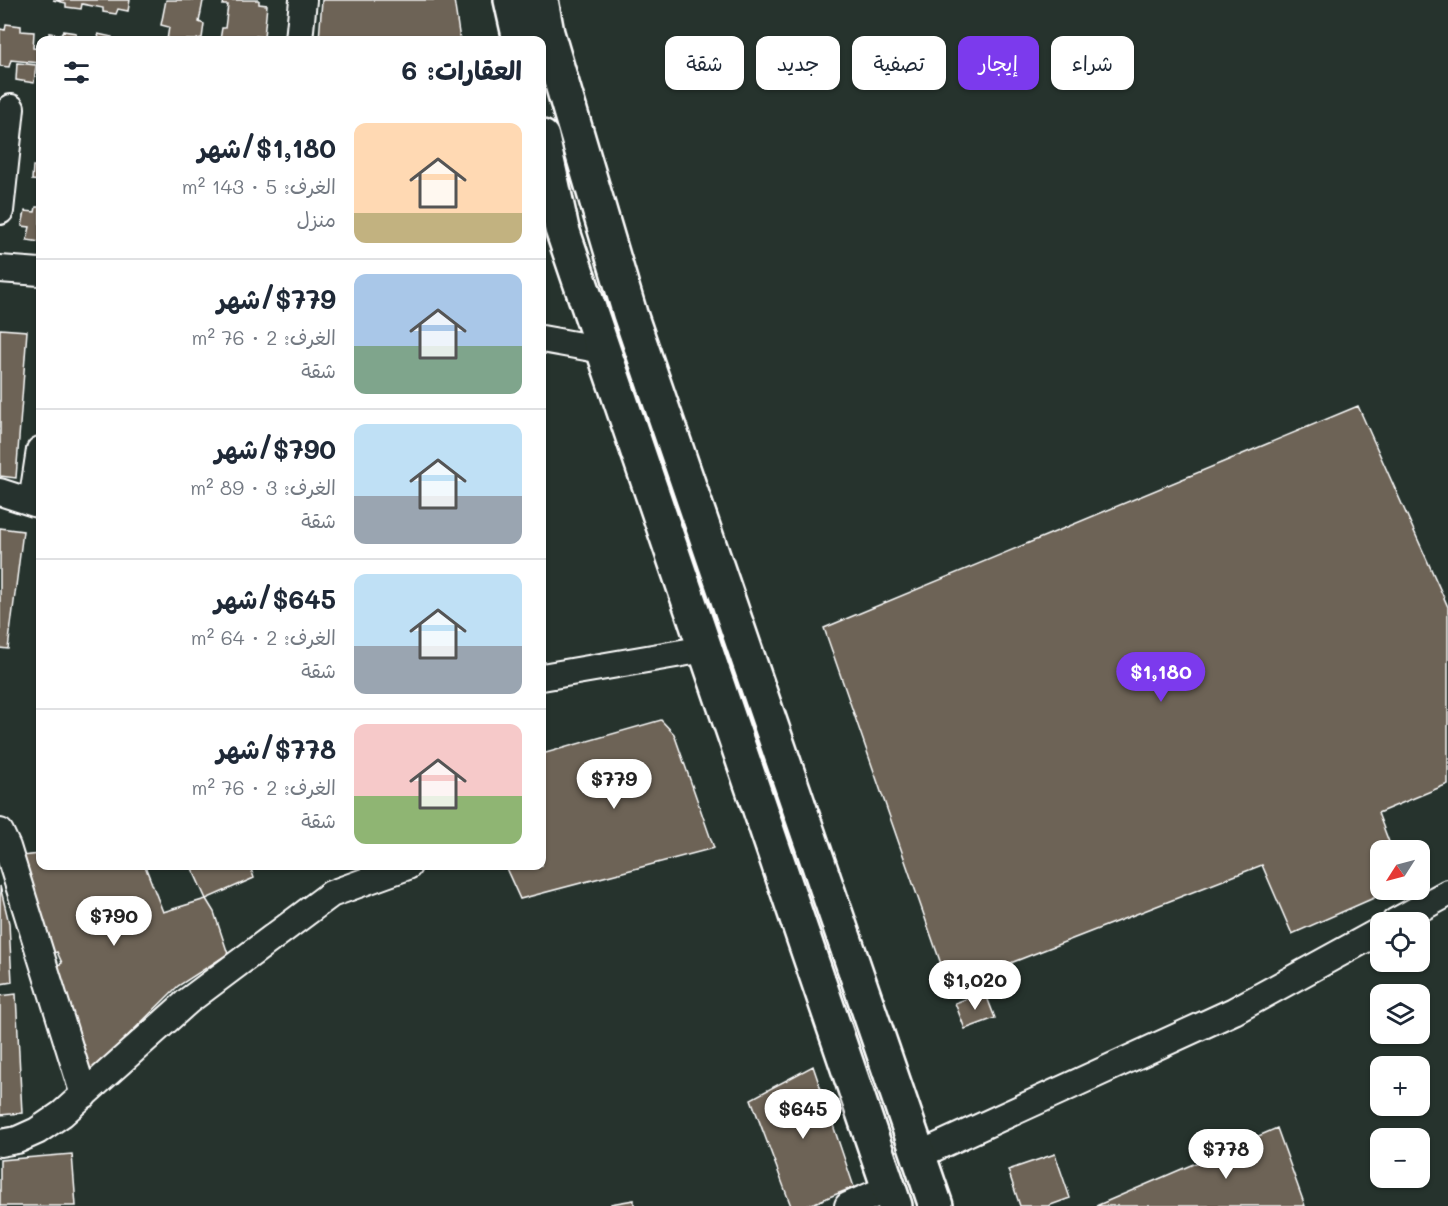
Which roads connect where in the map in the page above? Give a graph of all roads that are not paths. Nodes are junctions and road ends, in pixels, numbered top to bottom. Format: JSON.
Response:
{"nodes":[{"id":1,"x":303,"y":0,"type":"edge"},
{"id":2,"x":511,"y":0,"type":"edge"},
{"id":3,"x":541,"y":0,"type":"edge"},
{"id":4,"x":299,"y":36,"type":"edge"},
{"id":5,"x":519,"y":36,"type":"edge"},
{"id":6,"x":11,"y":108,"type":"dead end"},
{"id":7,"x":546,"y":155,"type":"edge"},
{"id":8,"x":0,"y":211,"type":"edge"},
{"id":9,"x":0,"y":269,"type":"edge"},
{"id":10,"x":36,"y":272,"type":"edge"},
{"id":11,"x":546,"y":340,"type":"edge"},
{"id":12,"x":603,"y":350,"type":"junction"},
{"id":13,"x":0,"y":492,"type":"edge"},
{"id":14,"x":36,"y":503,"type":"edge"},
{"id":15,"x":705,"y":649,"type":"junction"},
{"id":16,"x":546,"y":676,"type":"edge"},
{"id":17,"x":0,"y":832,"type":"edge"},
{"id":18,"x":397,"y":870,"type":"edge"},
{"id":19,"x":1448,"y":893,"type":"edge"},
{"id":20,"x":1413,"y":912,"type":"edge"},
{"id":21,"x":1370,"y":936,"type":"edge"},
{"id":22,"x":84,"y":1095,"type":"junction"},
{"id":23,"x":0,"y":1143,"type":"edge"},
{"id":24,"x":918,"y":1155,"type":"junction"},
{"id":25,"x":892,"y":1197,"type":"edge"},
{"id":26,"x":848,"y":1206,"type":"edge"},
{"id":27,"x":936,"y":1206,"type":"edge"}],
"edges":[{"from":1,"to":4,"type":"street"},
{"from":2,"to":5,"type":"main road"},
{"from":3,"to":24,"type":"main road"},
{"from":6,"to":8,"type":"street"},
{"from":7,"to":12,"type":"main road"},
{"from":9,"to":10,"type":"street"},
{"from":11,"to":12,"type":"street"},
{"from":12,"to":15,"type":"main road"},
{"from":13,"to":14,"type":"street"},
{"from":15,"to":16,"type":"street"},
{"from":15,"to":25,"type":"main road"},
{"from":17,"to":22,"type":"street"},
{"from":18,"to":22,"type":"street"},
{"from":19,"to":20,"type":"street"},
{"from":21,"to":24,"type":"street"},
{"from":22,"to":23,"type":"street"},
{"from":24,"to":27,"type":"main road"},
{"from":25,"to":26,"type":"street"}]}
